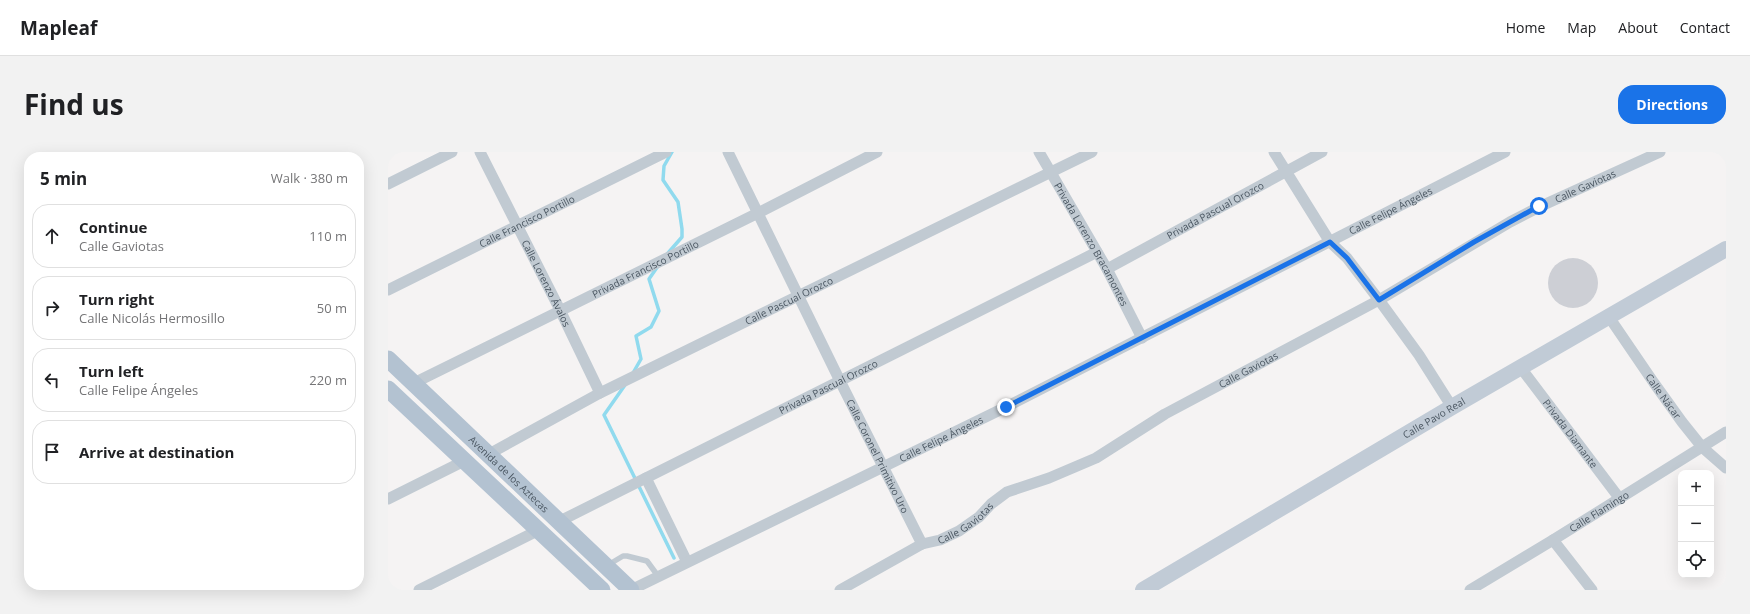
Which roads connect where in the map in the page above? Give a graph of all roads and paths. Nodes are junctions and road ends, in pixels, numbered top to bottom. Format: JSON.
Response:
{"nodes":[{"id":1,"x":452,"y":152,"type":"edge"},
{"id":2,"x":480,"y":152,"type":"edge"},
{"id":3,"x":666,"y":152,"type":"edge"},
{"id":4,"x":728,"y":152,"type":"edge"},
{"id":5,"x":877,"y":152,"type":"edge"},
{"id":6,"x":1038,"y":152,"type":"edge"},
{"id":7,"x":1092,"y":152,"type":"edge"},
{"id":8,"x":1274,"y":152,"type":"edge"},
{"id":9,"x":1322,"y":152,"type":"edge"},
{"id":10,"x":1505,"y":152,"type":"edge"},
{"id":11,"x":1660,"y":152,"type":"edge"},
{"id":12,"x":1286,"y":172,"type":"junction"},
{"id":13,"x":1051,"y":173,"type":"junction"},
{"id":14,"x":388,"y":184,"type":"edge"},
{"id":15,"x":758,"y":213,"type":"junction"},
{"id":16,"x":518,"y":226,"type":"junction"},
{"id":17,"x":1330,"y":242,"type":"junction"},
{"id":18,"x":1726,"y":249,"type":"edge"},
{"id":19,"x":1097,"y":252,"type":"junction"},
{"id":20,"x":1107,"y":269,"type":"junction"},
{"id":21,"x":388,"y":290,"type":"edge"},
{"id":22,"x":798,"y":296,"type":"junction"},
{"id":23,"x":1379,"y":300,"type":"junction"},
{"id":24,"x":560,"y":310,"type":"junction"},
{"id":25,"x":1609,"y":317,"type":"junction"},
{"id":26,"x":1142,"y":338,"type":"junction"},
{"id":27,"x":388,"y":359,"type":"edge"},
{"id":28,"x":1521,"y":368,"type":"junction"},
{"id":29,"x":840,"y":381,"type":"junction"},
{"id":30,"x":414,"y":383,"type":"junction"},
{"id":31,"x":600,"y":393,"type":"junction"},
{"id":32,"x":390,"y":394,"type":"edge"},
{"id":33,"x":1452,"y":407,"type":"junction"},
{"id":34,"x":1726,"y":432,"type":"edge"},
{"id":35,"x":1702,"y":446,"type":"junction"},
{"id":36,"x":489,"y":454,"type":"junction"},
{"id":37,"x":464,"y":460,"type":"junction"},
{"id":38,"x":883,"y":466,"type":"junction"},
{"id":39,"x":1726,"y":468,"type":"edge"},
{"id":40,"x":646,"y":478,"type":"junction"},
{"id":41,"x":1620,"y":498,"type":"junction"},
{"id":42,"x":388,"y":499,"type":"edge"},
{"id":43,"x":560,"y":521,"type":"junction"},
{"id":44,"x":539,"y":530,"type":"junction"},
{"id":45,"x":1553,"y":540,"type":"junction"},
{"id":46,"x":922,"y":544,"type":"junction"},
{"id":47,"x":687,"y":562,"type":"junction"},
{"id":48,"x":606,"y":566,"type":"junction"},
{"id":49,"x":658,"y":576,"type":"junction"},
{"id":50,"x":419,"y":590,"type":"edge"},
{"id":51,"x":602,"y":590,"type":"edge"},
{"id":52,"x":631,"y":590,"type":"edge"},
{"id":53,"x":840,"y":590,"type":"edge"},
{"id":54,"x":1143,"y":590,"type":"edge"},
{"id":55,"x":1470,"y":590,"type":"edge"},
{"id":56,"x":1592,"y":590,"type":"edge"}],
"edges":[{"from":1,"to":14,"type":"street"},
{"from":2,"to":16,"type":"street","name":"Calle Lorenzo Ávalos"},
{"from":3,"to":16,"type":"street","name":"Calle Francisco Portillo"},
{"from":4,"to":15,"type":"street","name":"Calle Coronel Primitivo Uro"},
{"from":5,"to":15,"type":"street","name":"Privada Francisco Portillo"},
{"from":6,"to":13,"type":"street","name":"Privada Lorenzo Bracamontes"},
{"from":7,"to":13,"type":"street","name":"Calle Pascual Orozco"},
{"from":8,"to":12,"type":"street"},
{"from":9,"to":12,"type":"street","name":"Privada Pascual Orozco"},
{"from":10,"to":17,"type":"street","name":"Calle Felipe Ángeles"},
{"from":11,"to":23,"type":"street","name":"Calle Gaviotas"},
{"from":12,"to":17,"type":"street"},
{"from":12,"to":20,"type":"street","name":"Privada Pascual Orozco"},
{"from":13,"to":19,"type":"street","name":"Privada Lorenzo Bracamontes"},
{"from":13,"to":22,"type":"street","name":"Calle Pascual Orozco"},
{"from":15,"to":22,"type":"street","name":"Calle Coronel Primitivo Uro"},
{"from":15,"to":24,"type":"street","name":"Privada Francisco Portillo"},
{"from":16,"to":21,"type":"street","name":"Calle Francisco Portillo"},
{"from":16,"to":24,"type":"street","name":"Calle Lorenzo Ávalos"},
{"from":17,"to":23,"type":"street"},
{"from":17,"to":26,"type":"street","name":"Calle Felipe Ángeles"},
{"from":18,"to":25,"type":"street","name":"Calle Pavo Real"},
{"from":19,"to":20,"type":"street","name":"Privada Lorenzo Bracamontes"},
{"from":19,"to":29,"type":"street","name":"Privada Pascual Orozco"},
{"from":20,"to":26,"type":"street","name":"Privada Lorenzo Bracamontes"},
{"from":22,"to":29,"type":"street","name":"Calle Coronel Primitivo Uro"},
{"from":22,"to":31,"type":"street","name":"Calle Pascual Orozco"},
{"from":23,"to":33,"type":"street"},
{"from":23,"to":46,"type":"street","name":"Calle Gaviotas"},
{"from":24,"to":30,"type":"street","name":"Privada Francisco Portillo"},
{"from":24,"to":31,"type":"street","name":"Calle Lorenzo Ávalos"},
{"from":25,"to":28,"type":"street","name":"Calle Pavo Real"},
{"from":25,"to":35,"type":"street","name":"Calle Nácar"},
{"from":26,"to":38,"type":"street","name":"Calle Felipe Ángeles"},
{"from":27,"to":30,"type":"main road","name":"Avenida de los Aztecas"},
{"from":28,"to":33,"type":"street","name":"Calle Pavo Real"},
{"from":28,"to":41,"type":"street","name":"Privada Diamante"},
{"from":29,"to":38,"type":"street","name":"Calle Coronel Primitivo Uro"},
{"from":29,"to":40,"type":"street","name":"Privada Pascual Orozco"},
{"from":30,"to":36,"type":"main road","name":"Avenida de los Aztecas"},
{"from":31,"to":36,"type":"street","name":"Calle Pascual Orozco"},
{"from":32,"to":37,"type":"main road","name":"Avenida de los Aztecas"},
{"from":33,"to":54,"type":"street","name":"Calle Pavo Real"},
{"from":34,"to":35,"type":"street","name":"Calle Flamingo"},
{"from":35,"to":39,"type":"street","name":"Calle Nácar"},
{"from":35,"to":41,"type":"street","name":"Calle Flamingo"},
{"from":36,"to":43,"type":"main road","name":"Avenida de los Aztecas"},
{"from":37,"to":42,"type":"street"},
{"from":37,"to":44,"type":"main road","name":"Avenida de los Aztecas"},
{"from":38,"to":46,"type":"street","name":"Calle Coronel Primitivo Uro"},
{"from":38,"to":47,"type":"street","name":"Calle Felipe Ángeles"},
{"from":40,"to":43,"type":"street","name":"Privada Pascual Orozco"},
{"from":40,"to":47,"type":"street"},
{"from":41,"to":45,"type":"street","name":"Calle Flamingo"},
{"from":43,"to":48,"type":"main road","name":"Avenida de los Aztecas"},
{"from":44,"to":50,"type":"street"},
{"from":44,"to":51,"type":"main road","name":"Avenida de los Aztecas"},
{"from":45,"to":55,"type":"street","name":"Calle Flamingo"},
{"from":45,"to":56,"type":"street"},
{"from":46,"to":53,"type":"street","name":"Calle Gaviotas"},
{"from":47,"to":49,"type":"street","name":"Calle Felipe Ángeles"},
{"from":48,"to":49,"type":"lane"},
{"from":48,"to":52,"type":"main road","name":"Avenida de los Aztecas"},
{"from":49,"to":52,"type":"street","name":"Calle Felipe Ángeles"}]}
